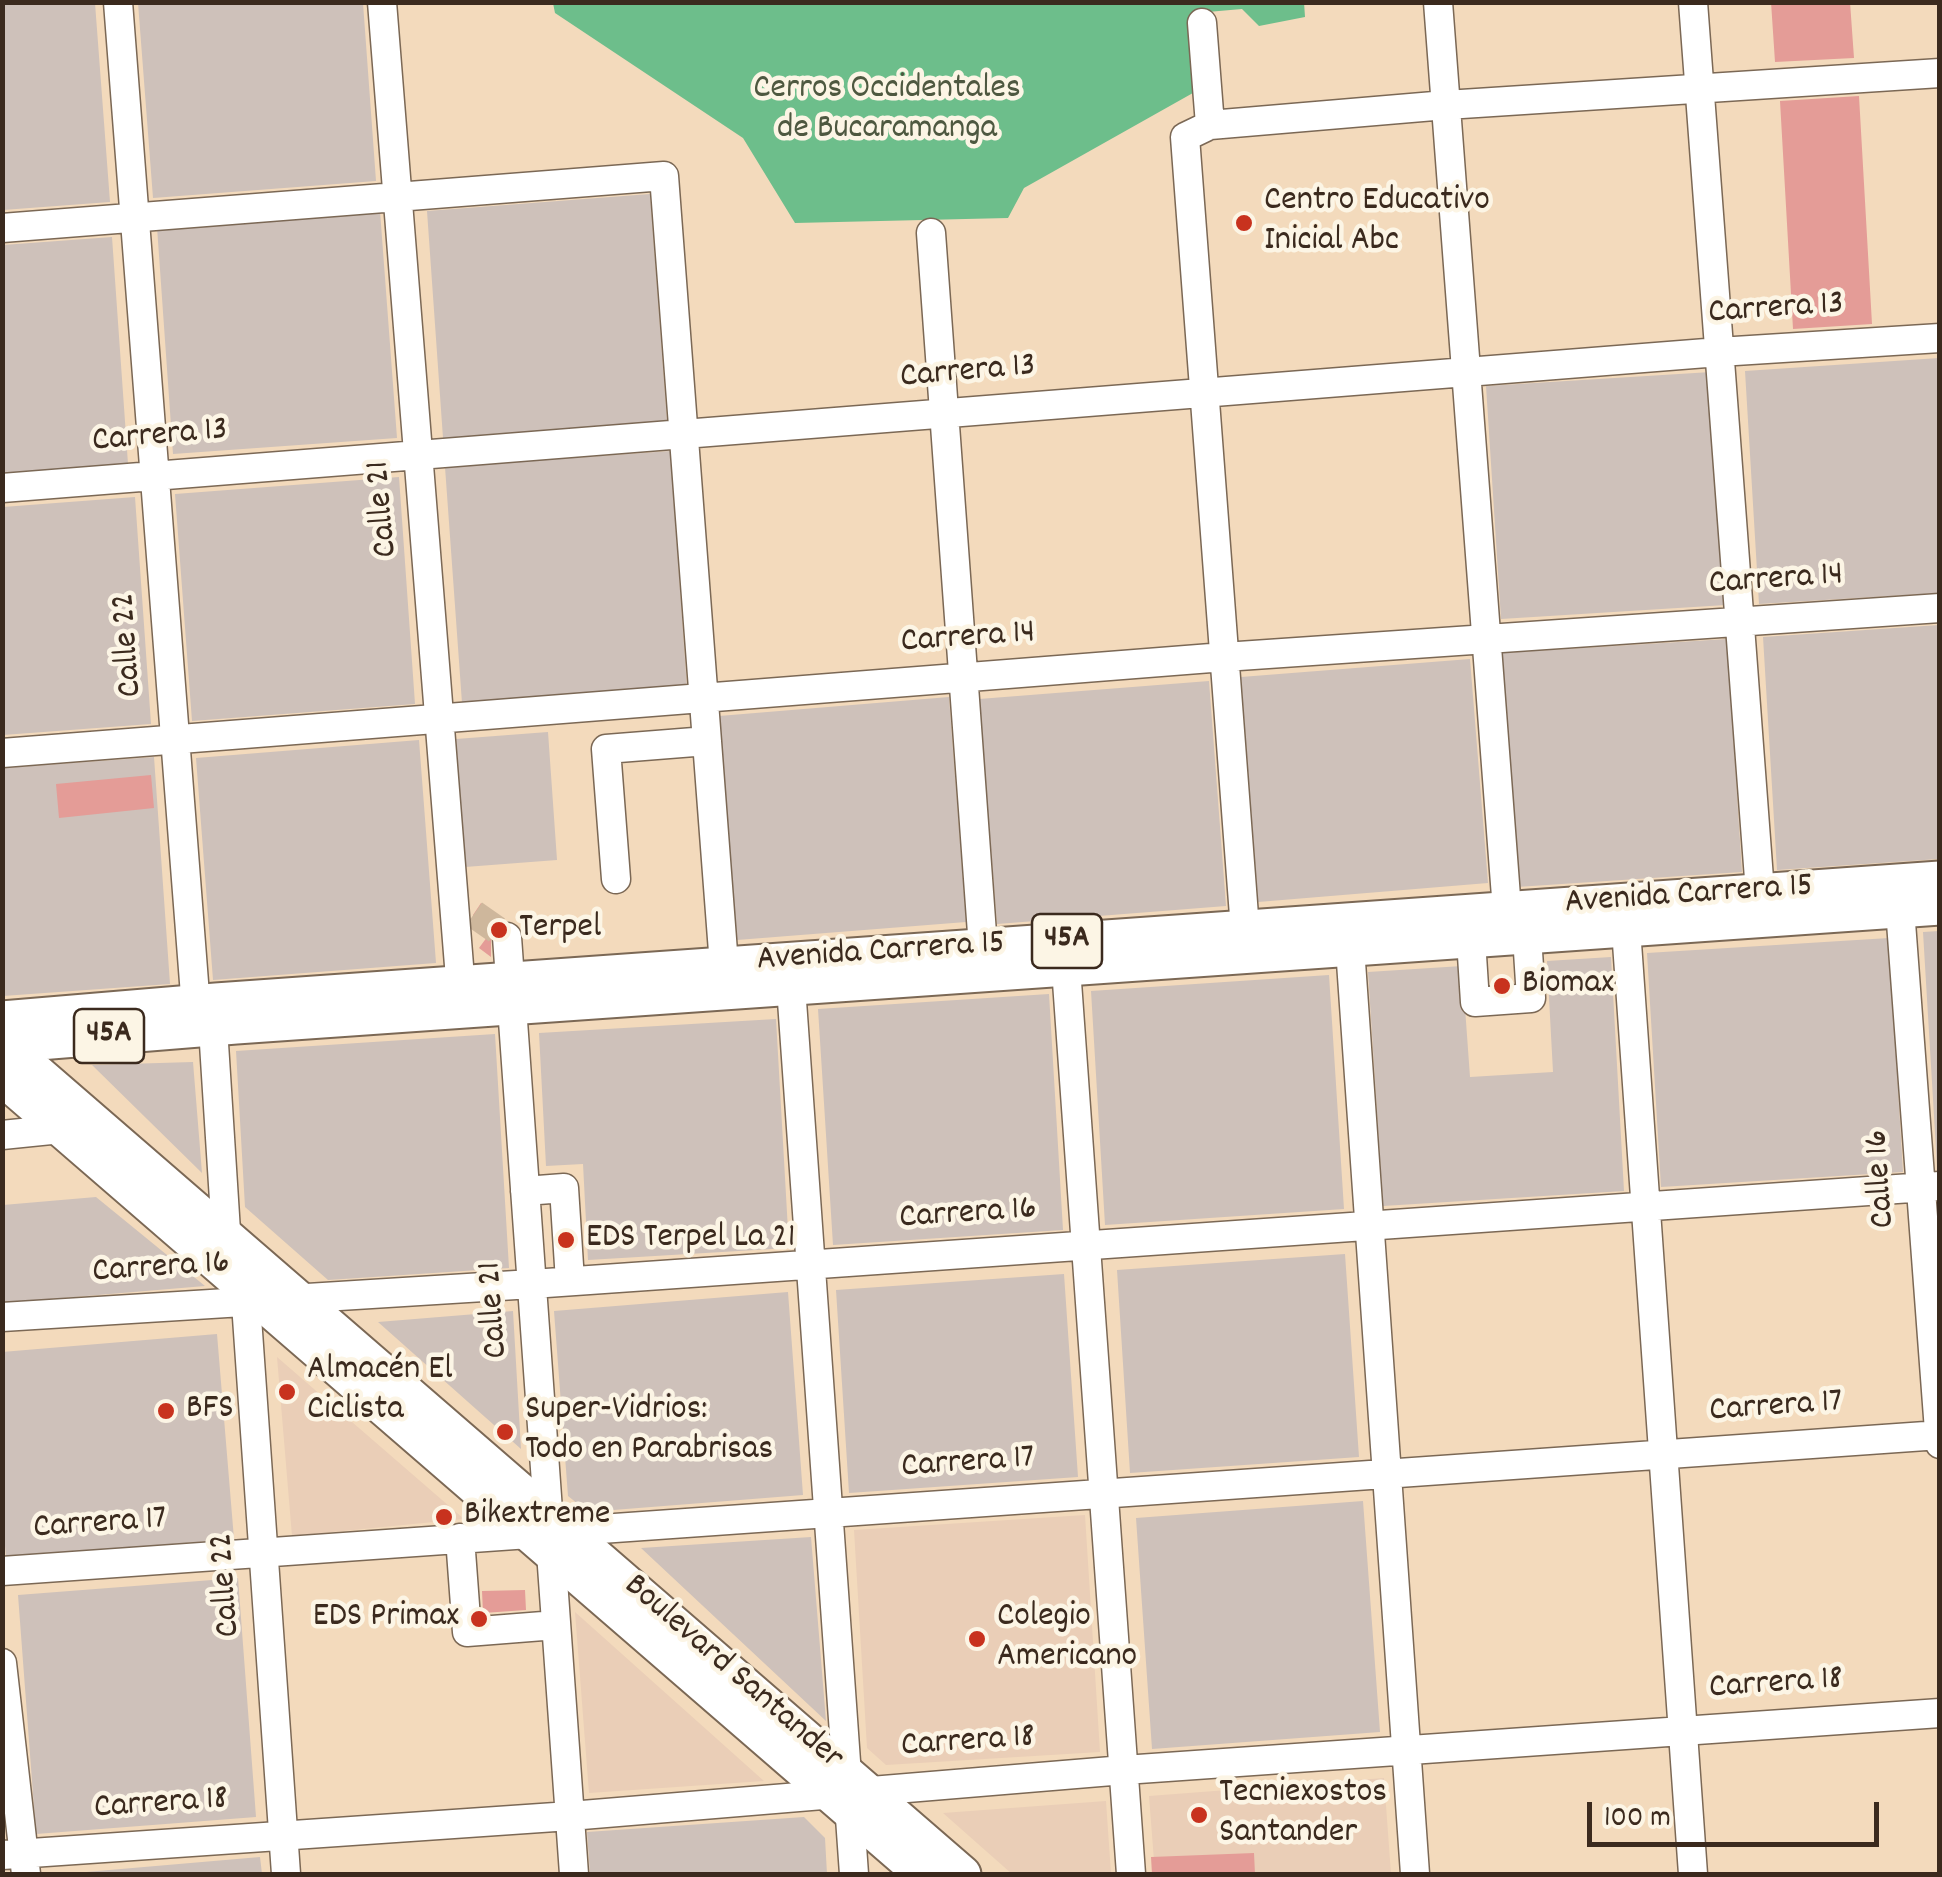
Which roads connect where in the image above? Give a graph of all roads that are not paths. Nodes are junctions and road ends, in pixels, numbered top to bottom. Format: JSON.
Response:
{"nodes":[{"id":1,"x":118,"y":2,"type":"edge"},
{"id":2,"x":382,"y":2,"type":"edge"},
{"id":3,"x":1438,"y":2,"type":"edge"},
{"id":4,"x":1694,"y":2,"type":"edge"},
{"id":5,"x":1202,"y":23,"type":"dead end"},
{"id":6,"x":1940,"y":73,"type":"edge"},
{"id":7,"x":1700,"y":88,"type":"junction"},
{"id":8,"x":1446,"y":105,"type":"junction"},
{"id":9,"x":1198,"y":131,"type":"junction"},
{"id":10,"x":398,"y":197,"type":"junction"},
{"id":11,"x":134,"y":218,"type":"junction"},
{"id":12,"x":2,"y":228,"type":"edge"},
{"id":13,"x":931,"y":233,"type":"dead end"},
{"id":14,"x":1940,"y":338,"type":"edge"},
{"id":15,"x":1720,"y":352,"type":"junction"},
{"id":16,"x":1466,"y":372,"type":"junction"},
{"id":17,"x":1204,"y":393,"type":"junction"},
{"id":18,"x":944,"y":414,"type":"junction"},
{"id":19,"x":684,"y":434,"type":"junction"},
{"id":20,"x":418,"y":456,"type":"junction"},
{"id":21,"x":154,"y":476,"type":"junction"},
{"id":22,"x":2,"y":488,"type":"edge"},
{"id":23,"x":1940,"y":608,"type":"edge"},
{"id":24,"x":1740,"y":622,"type":"junction"},
{"id":25,"x":1486,"y":640,"type":"junction"},
{"id":26,"x":1224,"y":657,"type":"junction"},
{"id":27,"x":964,"y":678,"type":"junction"},
{"id":28,"x":704,"y":698,"type":"junction"},
{"id":29,"x":440,"y":719,"type":"junction"},
{"id":30,"x":175,"y":739,"type":"junction"},
{"id":31,"x":707,"y":741,"type":"junction"},
{"id":32,"x":2,"y":753,"type":"edge"},
{"id":33,"x":616,"y":879,"type":"dead end"},
{"id":34,"x":1940,"y":879,"type":"edge"},
{"id":35,"x":1760,"y":892,"type":"junction"},
{"id":36,"x":1940,"y":907,"type":"edge"},
{"id":37,"x":1900,"y":910,"type":"junction"},
{"id":38,"x":1517,"y":923,"type":"junction"},
{"id":39,"x":1245,"y":928,"type":"junction"},
{"id":40,"x":1626,"y":929,"type":"junction"},
{"id":41,"x":507,"y":937,"type":"dead end"},
{"id":42,"x":1471,"y":940,"type":"junction"},
{"id":43,"x":984,"y":947,"type":"junction"},
{"id":44,"x":1350,"y":948,"type":"junction"},
{"id":45,"x":724,"y":965,"type":"junction"},
{"id":46,"x":1066,"y":968,"type":"junction"},
{"id":47,"x":790,"y":988,"type":"junction"},
{"id":48,"x":511,"y":994,"type":"junction"},
{"id":49,"x":462,"y":997,"type":"junction"},
{"id":50,"x":204,"y":1015,"type":"junction"},
{"id":51,"x":3,"y":1046,"type":"edge"},
{"id":52,"x":60,"y":1129,"type":"junction"},
{"id":53,"x":2,"y":1134,"type":"edge"},
{"id":54,"x":1930,"y":1186,"type":"edge"},
{"id":55,"x":525,"y":1190,"type":"junction"},
{"id":56,"x":1646,"y":1206,"type":"junction"},
{"id":57,"x":1370,"y":1226,"type":"junction"},
{"id":58,"x":226,"y":1236,"type":"junction"},
{"id":59,"x":1086,"y":1245,"type":"junction"},
{"id":60,"x":810,"y":1264,"type":"junction"},
{"id":61,"x":570,"y":1281,"type":"junction"},
{"id":62,"x":532,"y":1284,"type":"junction"},
{"id":63,"x":244,"y":1292,"type":"junction"},
{"id":64,"x":299,"y":1299,"type":"junction"},
{"id":65,"x":2,"y":1317,"type":"edge"},
{"id":66,"x":1939,"y":1435,"type":"edge"},
{"id":67,"x":1940,"y":1444,"type":"edge"},
{"id":68,"x":1663,"y":1454,"type":"junction"},
{"id":69,"x":1387,"y":1473,"type":"junction"},
{"id":70,"x":1104,"y":1492,"type":"junction"},
{"id":71,"x":828,"y":1512,"type":"junction"},
{"id":72,"x":549,"y":1533,"type":"junction"},
{"id":73,"x":460,"y":1538,"type":"junction"},
{"id":74,"x":263,"y":1552,"type":"junction"},
{"id":75,"x":2,"y":1571,"type":"edge"},
{"id":76,"x":556,"y":1625,"type":"junction"},
{"id":77,"x":2,"y":1663,"type":"edge"},
{"id":78,"x":1940,"y":1712,"type":"edge"},
{"id":79,"x":1683,"y":1730,"type":"junction"},
{"id":80,"x":1406,"y":1750,"type":"junction"},
{"id":81,"x":1124,"y":1770,"type":"junction"},
{"id":82,"x":848,"y":1792,"type":"junction"},
{"id":83,"x":570,"y":1816,"type":"junction"},
{"id":84,"x":284,"y":1834,"type":"junction"},
{"id":85,"x":18,"y":1861,"type":"edge"},
{"id":86,"x":286,"y":1874,"type":"edge"},
{"id":87,"x":574,"y":1874,"type":"edge"},
{"id":88,"x":854,"y":1874,"type":"edge"},
{"id":89,"x":922,"y":1874,"type":"edge"},
{"id":90,"x":963,"y":1874,"type":"edge"},
{"id":91,"x":1131,"y":1874,"type":"edge"},
{"id":92,"x":1414,"y":1874,"type":"edge"},
{"id":93,"x":1694,"y":1874,"type":"edge"}],
"edges":[{"from":1,"to":11,"type":"street","name":"Calle 22"},
{"from":2,"to":10,"type":"street","name":"Calle 21"},
{"from":3,"to":8,"type":"street"},
{"from":4,"to":7,"type":"street"},
{"from":5,"to":9,"type":"street"},
{"from":6,"to":7,"type":"street"},
{"from":7,"to":8,"type":"street"},
{"from":7,"to":15,"type":"street"},
{"from":8,"to":9,"type":"street"},
{"from":8,"to":16,"type":"street"},
{"from":9,"to":17,"type":"street"},
{"from":10,"to":11,"type":"street"},
{"from":10,"to":19,"type":"street"},
{"from":10,"to":20,"type":"street","name":"Calle 21"},
{"from":11,"to":12,"type":"street"},
{"from":11,"to":21,"type":"street","name":"Calle 22"},
{"from":13,"to":18,"type":"street"},
{"from":14,"to":15,"type":"street","name":"Carrera 13"},
{"from":15,"to":16,"type":"street","name":"Carrera 13"},
{"from":15,"to":24,"type":"street"},
{"from":16,"to":17,"type":"street","name":"Carrera 13"},
{"from":16,"to":25,"type":"street"},
{"from":17,"to":18,"type":"street","name":"Carrera 13"},
{"from":17,"to":26,"type":"street"},
{"from":18,"to":19,"type":"street","name":"Carrera 13"},
{"from":18,"to":27,"type":"street"},
{"from":19,"to":20,"type":"street","name":"Carrera 13"},
{"from":19,"to":28,"type":"street"},
{"from":20,"to":21,"type":"street","name":"Carrera 13"},
{"from":20,"to":29,"type":"street","name":"Calle 21"},
{"from":21,"to":22,"type":"street","name":"Carrera 13"},
{"from":21,"to":30,"type":"street","name":"Calle 22"},
{"from":23,"to":24,"type":"street","name":"Carrera 14"},
{"from":24,"to":25,"type":"street","name":"Carrera 14"},
{"from":24,"to":35,"type":"street"},
{"from":25,"to":26,"type":"street","name":"Carrera 14"},
{"from":25,"to":38,"type":"street"},
{"from":26,"to":27,"type":"street","name":"Carrera 14"},
{"from":26,"to":39,"type":"street"},
{"from":27,"to":28,"type":"street","name":"Carrera 14"},
{"from":27,"to":43,"type":"street"},
{"from":28,"to":29,"type":"street","name":"Carrera 14"},
{"from":28,"to":31,"type":"street"},
{"from":29,"to":30,"type":"street","name":"Carrera 14"},
{"from":29,"to":49,"type":"street","name":"Calle 21"},
{"from":30,"to":32,"type":"street","name":"Carrera 14"},
{"from":30,"to":50,"type":"street","name":"Calle 22"},
{"from":31,"to":33,"type":"street"},
{"from":31,"to":45,"type":"street"},
{"from":34,"to":35,"type":"main road","name":"Avenida Carrera 15","number":"45A"},
{"from":35,"to":38,"type":"main road","name":"Avenida Carrera 15","number":"45A"},
{"from":36,"to":37,"type":"main road","name":"Avenida Carrera 15","number":"45A"},
{"from":37,"to":40,"type":"main road","name":"Avenida Carrera 15","number":"45A"},
{"from":37,"to":54,"type":"street","name":"Calle 16"},
{"from":38,"to":39,"type":"main road","name":"Avenida Carrera 15","number":"45A"},
{"from":38,"to":40,"type":"main road","name":"Avenida Carrera 15","number":"45A"},
{"from":38,"to":42,"type":"main road","name":"Avenida Carrera 15","number":"45A"},
{"from":38,"to":42,"type":"street"},
{"from":39,"to":43,"type":"main road","name":"Avenida Carrera 15","number":"45A"},
{"from":40,"to":56,"type":"street"},
{"from":41,"to":48,"type":"street","name":"Calle 21"},
{"from":42,"to":44,"type":"main road","name":"Avenida Carrera 15","number":"45A"},
{"from":43,"to":45,"type":"main road","name":"Avenida Carrera 15","number":"45A"},
{"from":44,"to":46,"type":"main road","name":"Avenida Carrera 15","number":"45A"},
{"from":44,"to":57,"type":"street"},
{"from":45,"to":48,"type":"main road","name":"Avenida Carrera 15","number":"45A"},
{"from":46,"to":47,"type":"main road","name":"Avenida Carrera 15","number":"45A"},
{"from":46,"to":59,"type":"street"},
{"from":47,"to":48,"type":"main road","name":"Avenida Carrera 15","number":"45A"},
{"from":47,"to":60,"type":"street"},
{"from":48,"to":49,"type":"main road","name":"Avenida Carrera 15","number":"45A"},
{"from":48,"to":55,"type":"street","name":"Calle 21"},
{"from":49,"to":50,"type":"main road","name":"Avenida Carrera 15","number":"45A"},
{"from":50,"to":51,"type":"main road","name":"Avenida Carrera 15","number":"45A"},
{"from":50,"to":58,"type":"street","name":"Calle 22"},
{"from":51,"to":52,"type":"main road","name":"Boulevard Santander"},
{"from":51,"to":58,"type":"main road","name":"Boulevard Santander"},
{"from":52,"to":53,"type":"street"},
{"from":52,"to":63,"type":"main road","name":"Boulevard Santander"},
{"from":54,"to":56,"type":"street","name":"Carrera 16"},
{"from":54,"to":66,"type":"street","name":"Calle 16"},
{"from":55,"to":61,"type":"street"},
{"from":55,"to":62,"type":"street","name":"Calle 21"},
{"from":56,"to":57,"type":"street","name":"Carrera 16"},
{"from":56,"to":68,"type":"street"},
{"from":57,"to":59,"type":"street","name":"Carrera 16"},
{"from":57,"to":69,"type":"street"},
{"from":58,"to":63,"type":"street","name":"Calle 22"},
{"from":58,"to":64,"type":"main road","name":"Boulevard Santander"},
{"from":59,"to":60,"type":"street","name":"Carrera 16"},
{"from":59,"to":70,"type":"street"},
{"from":60,"to":61,"type":"street","name":"Carrera 16"},
{"from":60,"to":71,"type":"street"},
{"from":61,"to":62,"type":"street","name":"Carrera 16"},
{"from":62,"to":64,"type":"street","name":"Carrera 16"},
{"from":62,"to":72,"type":"street","name":"Calle 21"},
{"from":63,"to":64,"type":"street","name":"Carrera 16"},
{"from":63,"to":65,"type":"street","name":"Carrera 16"},
{"from":63,"to":72,"type":"main road","name":"Boulevard Santander"},
{"from":63,"to":74,"type":"street","name":"Calle 22"},
{"from":64,"to":72,"type":"main road","name":"Boulevard Santander"},
{"from":66,"to":67,"type":"street","name":"Calle 16"},
{"from":66,"to":68,"type":"street","name":"Carrera 17"},
{"from":68,"to":69,"type":"street","name":"Carrera 17"},
{"from":68,"to":79,"type":"street"},
{"from":69,"to":70,"type":"street","name":"Carrera 17"},
{"from":69,"to":80,"type":"street"},
{"from":70,"to":71,"type":"street","name":"Carrera 17"},
{"from":70,"to":81,"type":"street"},
{"from":71,"to":72,"type":"street","name":"Carrera 17"},
{"from":71,"to":82,"type":"street"},
{"from":72,"to":73,"type":"street","name":"Carrera 17"},
{"from":72,"to":76,"type":"street","name":"Calle 21"},
{"from":72,"to":82,"type":"main road","name":"Boulevard Santander"},
{"from":73,"to":74,"type":"street","name":"Carrera 17"},
{"from":73,"to":76,"type":"street"},
{"from":74,"to":75,"type":"street","name":"Carrera 17"},
{"from":74,"to":84,"type":"street","name":"Calle 22"},
{"from":76,"to":83,"type":"street","name":"Calle 21"},
{"from":77,"to":85,"type":"street"},
{"from":78,"to":79,"type":"street","name":"Carrera 18"},
{"from":79,"to":80,"type":"street","name":"Carrera 18"},
{"from":79,"to":93,"type":"street"},
{"from":80,"to":81,"type":"street","name":"Carrera 18"},
{"from":80,"to":92,"type":"street"},
{"from":81,"to":82,"type":"street","name":"Carrera 18"},
{"from":81,"to":91,"type":"street"},
{"from":82,"to":83,"type":"street","name":"Carrera 18"},
{"from":82,"to":88,"type":"street"},
{"from":82,"to":89,"type":"main road","name":"Boulevard Santander"},
{"from":82,"to":90,"type":"main road","name":"Boulevard Santander"},
{"from":83,"to":84,"type":"street","name":"Carrera 18"},
{"from":83,"to":87,"type":"street","name":"Calle 21"},
{"from":84,"to":85,"type":"street","name":"Carrera 18"},
{"from":84,"to":86,"type":"street","name":"Calle 22"}]}
